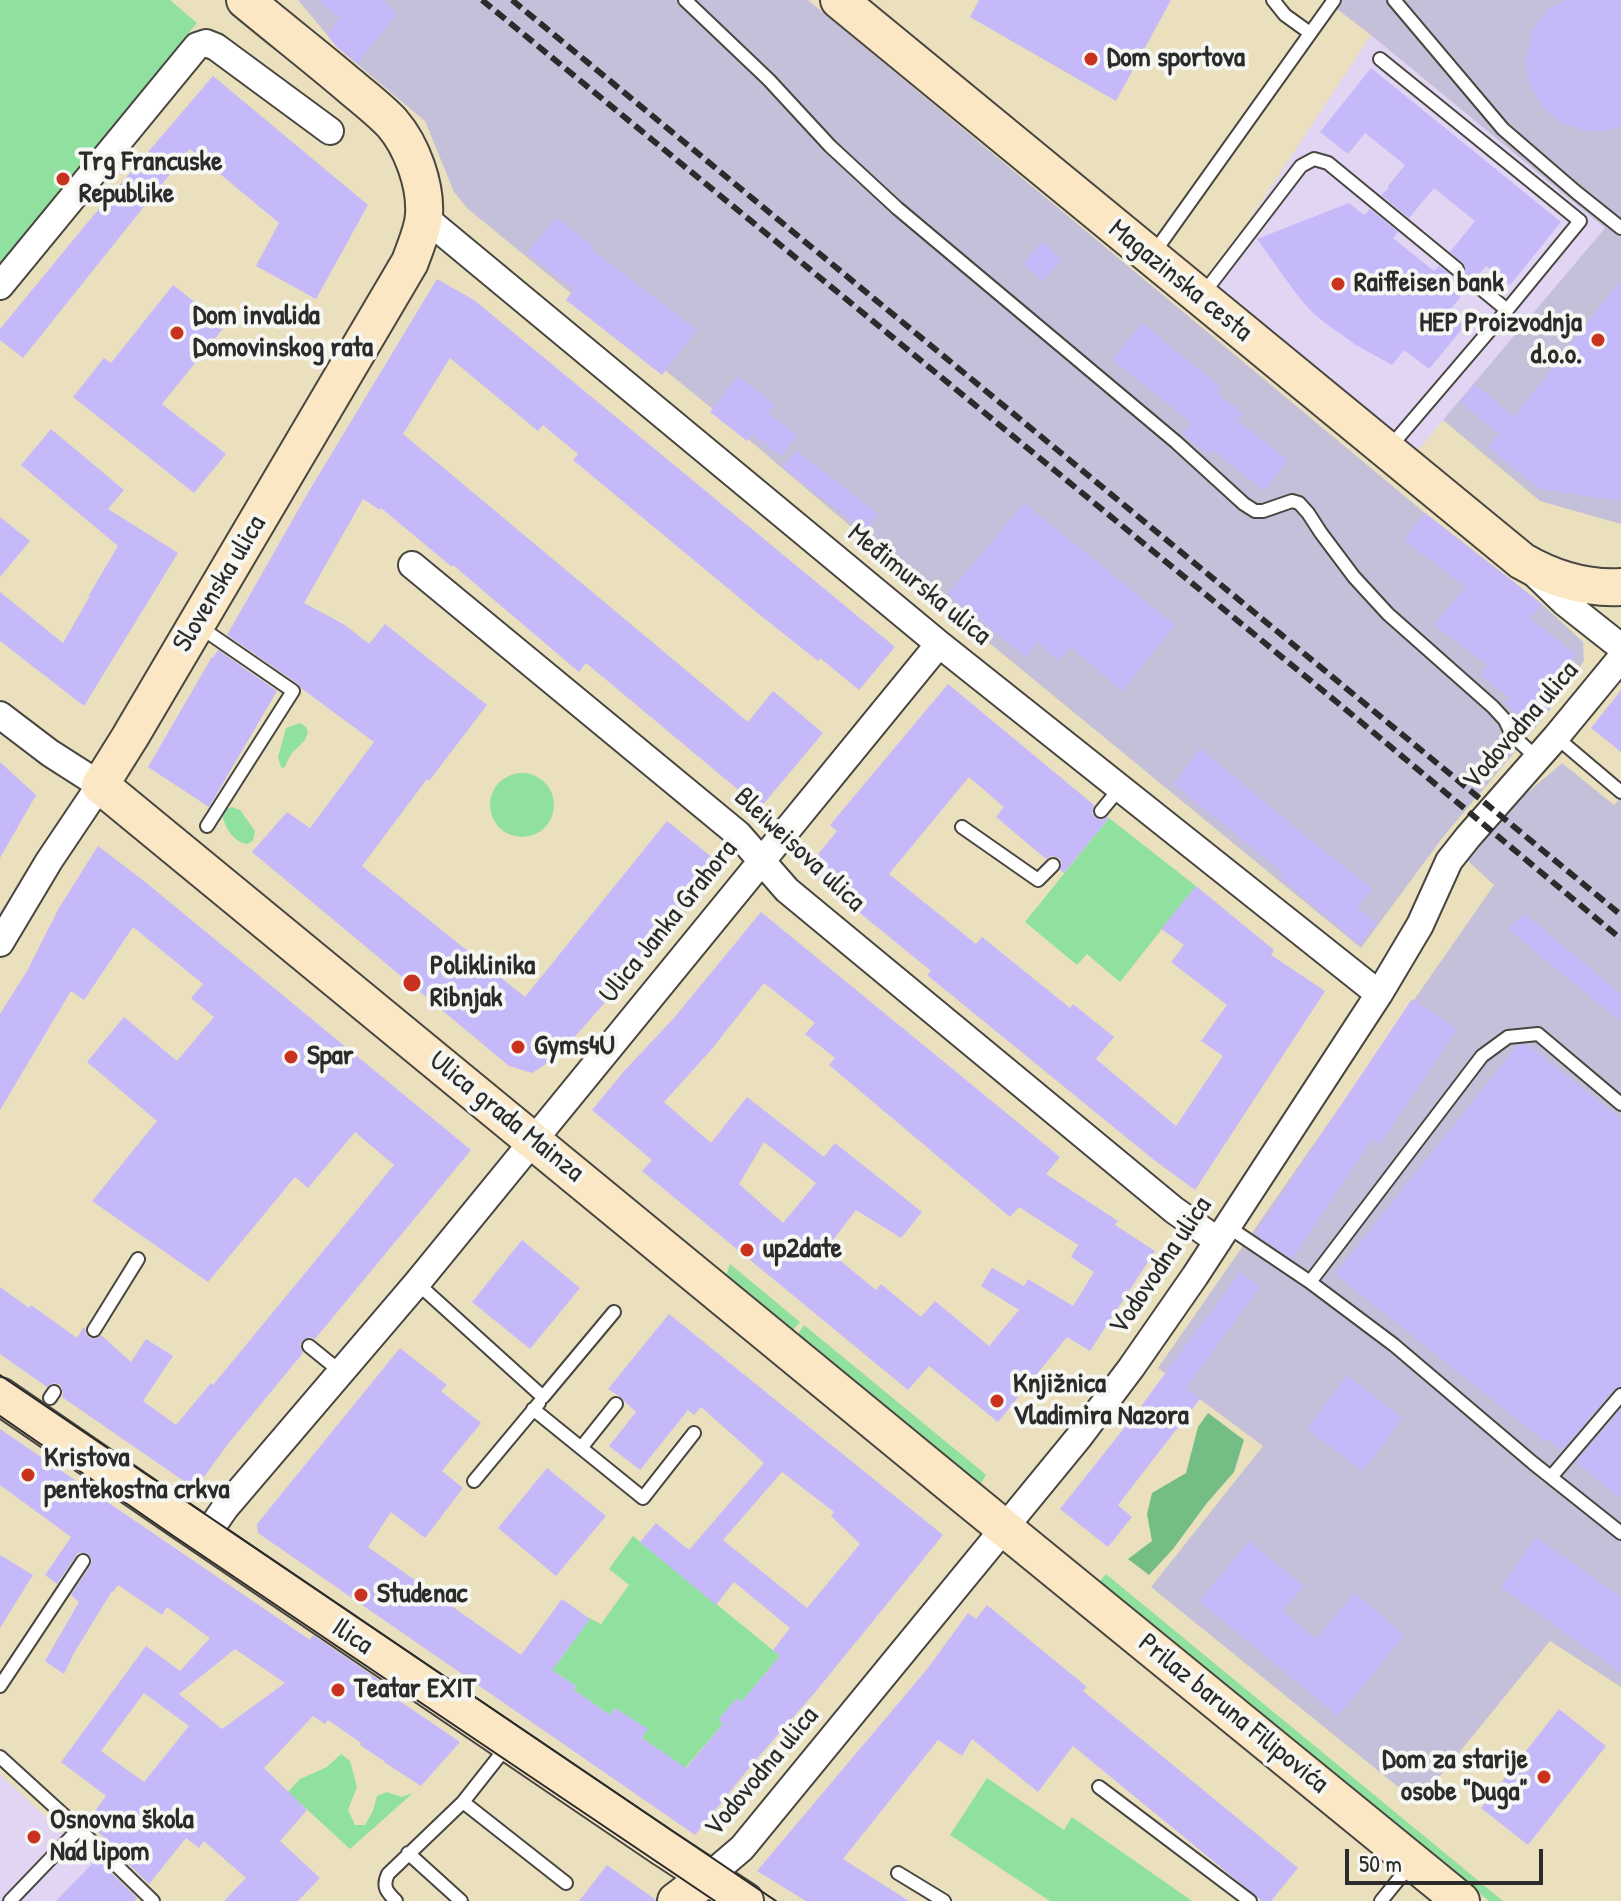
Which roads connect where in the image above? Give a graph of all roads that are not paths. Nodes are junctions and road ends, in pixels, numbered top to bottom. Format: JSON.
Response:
{"nodes":[{"id":1,"x":245,"y":0,"type":"edge"},
{"id":2,"x":685,"y":0,"type":"edge"},
{"id":3,"x":839,"y":0,"type":"edge"},
{"id":4,"x":1273,"y":0,"type":"edge"},
{"id":5,"x":1334,"y":0,"type":"edge"},
{"id":6,"x":1394,"y":0,"type":"edge"},
{"id":7,"x":1310,"y":33,"type":"junction"},
{"id":8,"x":1380,"y":59,"type":"dead end"},
{"id":9,"x":330,"y":131,"type":"dead end"},
{"id":10,"x":424,"y":217,"type":"junction"},
{"id":11,"x":1621,"y":228,"type":"edge"},
{"id":12,"x":1151,"y":257,"type":"junction"},
{"id":13,"x":1457,"y":269,"type":"dead end"},
{"id":14,"x":1473,"y":282,"type":"dead end"},
{"id":15,"x":0,"y":286,"type":"edge"},
{"id":16,"x":1201,"y":297,"type":"junction"},
{"id":17,"x":1507,"y":310,"type":"junction"},
{"id":18,"x":1387,"y":451,"type":"junction"},
{"id":19,"x":1522,"y":561,"type":"junction"},
{"id":20,"x":412,"y":565,"type":"dead end"},
{"id":21,"x":1621,"y":587,"type":"edge"},
{"id":22,"x":197,"y":624,"type":"junction"},
{"id":23,"x":939,"y":644,"type":"junction"},
{"id":24,"x":1621,"y":647,"type":"edge"},
{"id":25,"x":1621,"y":658,"type":"edge"},
{"id":26,"x":0,"y":715,"type":"edge"},
{"id":27,"x":1556,"y":737,"type":"junction"},
{"id":28,"x":1537,"y":758,"type":"junction"},
{"id":29,"x":100,"y":785,"type":"junction"},
{"id":30,"x":1120,"y":788,"type":"junction"},
{"id":31,"x":1621,"y":792,"type":"edge"},
{"id":32,"x":1101,"y":811,"type":"dead end"},
{"id":33,"x":207,"y":826,"type":"dead end"},
{"id":34,"x":962,"y":827,"type":"dead end"},
{"id":35,"x":761,"y":859,"type":"junction"},
{"id":36,"x":1053,"y":865,"type":"dead end"},
{"id":37,"x":0,"y":943,"type":"edge"},
{"id":38,"x":1379,"y":994,"type":"junction"},
{"id":39,"x":1621,"y":1104,"type":"edge"},
{"id":40,"x":533,"y":1140,"type":"junction"},
{"id":41,"x":1223,"y":1234,"type":"junction"},
{"id":42,"x":138,"y":1259,"type":"dead end"},
{"id":43,"x":1310,"y":1282,"type":"junction"},
{"id":44,"x":417,"y":1283,"type":"junction"},
{"id":45,"x":614,"y":1312,"type":"dead end"},
{"id":46,"x":94,"y":1330,"type":"dead end"},
{"id":47,"x":309,"y":1346,"type":"dead end"},
{"id":48,"x":341,"y":1372,"type":"junction"},
{"id":49,"x":1621,"y":1395,"type":"edge"},
{"id":50,"x":0,"y":1396,"type":"edge"},
{"id":51,"x":543,"y":1397,"type":"junction"},
{"id":52,"x":616,"y":1404,"type":"dead end"},
{"id":53,"x":533,"y":1409,"type":"junction"},
{"id":54,"x":694,"y":1433,"type":"dead end"},
{"id":55,"x":581,"y":1448,"type":"junction"},
{"id":56,"x":1551,"y":1477,"type":"junction"},
{"id":57,"x":474,"y":1481,"type":"dead end"},
{"id":58,"x":1005,"y":1528,"type":"junction"},
{"id":59,"x":1621,"y":1533,"type":"edge"},
{"id":60,"x":205,"y":1537,"type":"junction"},
{"id":61,"x":83,"y":1561,"type":"dead end"},
{"id":62,"x":0,"y":1686,"type":"edge"},
{"id":63,"x":509,"y":1743,"type":"junction"},
{"id":64,"x":0,"y":1757,"type":"edge"},
{"id":65,"x":1099,"y":1787,"type":"dead end"},
{"id":66,"x":463,"y":1802,"type":"junction"},
{"id":67,"x":79,"y":1829,"type":"junction"},
{"id":68,"x":408,"y":1853,"type":"junction"},
{"id":69,"x":1413,"y":1861,"type":"junction"},
{"id":70,"x":898,"y":1873,"type":"dead end"},
{"id":71,"x":708,"y":1877,"type":"junction"},
{"id":72,"x":566,"y":1883,"type":"dead end"},
{"id":73,"x":10,"y":1901,"type":"edge"},
{"id":74,"x":153,"y":1901,"type":"edge"},
{"id":75,"x":396,"y":1901,"type":"edge"},
{"id":76,"x":461,"y":1901,"type":"edge"},
{"id":77,"x":676,"y":1901,"type":"edge"},
{"id":78,"x":745,"y":1901,"type":"edge"},
{"id":79,"x":944,"y":1901,"type":"edge"},
{"id":80,"x":1250,"y":1901,"type":"edge"},
{"id":81,"x":1381,"y":1901,"type":"edge"},
{"id":82,"x":1461,"y":1901,"type":"edge"}],
"edges":[{"from":1,"to":10,"type":"main road"},
{"from":2,"to":28,"type":"lane"},
{"from":3,"to":12,"type":"main road","name":"Magazinska cesta"},
{"from":4,"to":7,"type":"lane"},
{"from":5,"to":7,"type":"lane"},
{"from":6,"to":11,"type":"lane"},
{"from":7,"to":12,"type":"lane"},
{"from":8,"to":17,"type":"lane"},
{"from":9,"to":15,"type":"street"},
{"from":10,"to":22,"type":"main road","name":"Slovenska ulica"},
{"from":10,"to":23,"type":"street","name":"Međimurska ulica"},
{"from":12,"to":16,"type":"main road","name":"Magazinska cesta"},
{"from":13,"to":16,"type":"lane"},
{"from":14,"to":17,"type":"lane"},
{"from":16,"to":18,"type":"main road","name":"Magazinska cesta"},
{"from":17,"to":18,"type":"lane"},
{"from":18,"to":19,"type":"main road","name":"Magazinska cesta"},
{"from":19,"to":21,"type":"main road","name":"Magazinska cesta"},
{"from":19,"to":24,"type":"street","name":"Magazinska cesta"},
{"from":20,"to":35,"type":"street","name":"Bleiweisova ulica"},
{"from":22,"to":29,"type":"main road","name":"Slovenska ulica"},
{"from":22,"to":33,"type":"lane"},
{"from":23,"to":30,"type":"street","name":"Međimurska ulica"},
{"from":23,"to":35,"type":"street","name":"Ulica Janka Grahora"},
{"from":25,"to":27,"type":"street","name":"Vodovodna ulica"},
{"from":26,"to":29,"type":"street","name":"Ulica grada Mainza"},
{"from":27,"to":28,"type":"street","name":"Vodovodna ulica"},
{"from":27,"to":31,"type":"lane"},
{"from":28,"to":38,"type":"street","name":"Vodovodna ulica"},
{"from":29,"to":37,"type":"street","name":"Slovenska ulica"},
{"from":29,"to":40,"type":"main road","name":"Ulica grada Mainza"},
{"from":30,"to":32,"type":"lane"},
{"from":30,"to":38,"type":"street","name":"Međimurska ulica"},
{"from":34,"to":36,"type":"lane"},
{"from":35,"to":40,"type":"street","name":"Ulica Janka Grahora"},
{"from":35,"to":41,"type":"street","name":"Bleiweisova ulica"},
{"from":38,"to":41,"type":"street","name":"Vodovodna ulica"},
{"from":39,"to":43,"type":"lane"},
{"from":40,"to":44,"type":"street","name":"Ulica Janka Grahora"},
{"from":40,"to":58,"type":"main road","name":"Ulica grada Mainza"},
{"from":41,"to":43,"type":"lane"},
{"from":41,"to":58,"type":"street","name":"Vodovodna ulica"},
{"from":42,"to":46,"type":"lane"},
{"from":43,"to":56,"type":"lane"},
{"from":44,"to":48,"type":"street","name":"Ulica Janka Grahora"},
{"from":44,"to":51,"type":"lane"},
{"from":45,"to":51,"type":"lane"},
{"from":47,"to":48,"type":"lane"},
{"from":48,"to":60,"type":"street","name":"Ulica Janka Grahora"},
{"from":49,"to":56,"type":"lane"},
{"from":50,"to":60,"type":"main road","name":"Ilica"},
{"from":51,"to":53,"type":"lane"},
{"from":52,"to":55,"type":"lane"},
{"from":53,"to":55,"type":"lane"},
{"from":53,"to":57,"type":"lane"},
{"from":54,"to":55,"type":"lane"},
{"from":56,"to":59,"type":"lane"},
{"from":58,"to":69,"type":"main road","name":"Prilaz baruna Filipovića"},
{"from":58,"to":71,"type":"street","name":"Vodovodna ulica"},
{"from":60,"to":63,"type":"main road","name":"Ilica"},
{"from":61,"to":62,"type":"lane"},
{"from":63,"to":66,"type":"lane"},
{"from":63,"to":71,"type":"main road","name":"Ilica"},
{"from":64,"to":67,"type":"lane"},
{"from":65,"to":80,"type":"lane"},
{"from":66,"to":68,"type":"lane"},
{"from":66,"to":72,"type":"lane"},
{"from":67,"to":73,"type":"lane"},
{"from":67,"to":74,"type":"lane"},
{"from":68,"to":75,"type":"lane"},
{"from":68,"to":76,"type":"lane"},
{"from":69,"to":81,"type":"lane"},
{"from":69,"to":82,"type":"main road","name":"Prilaz baruna Filipovića"},
{"from":70,"to":79,"type":"lane"},
{"from":71,"to":77,"type":"main road"},
{"from":71,"to":78,"type":"main road","name":"Ilica"}]}
